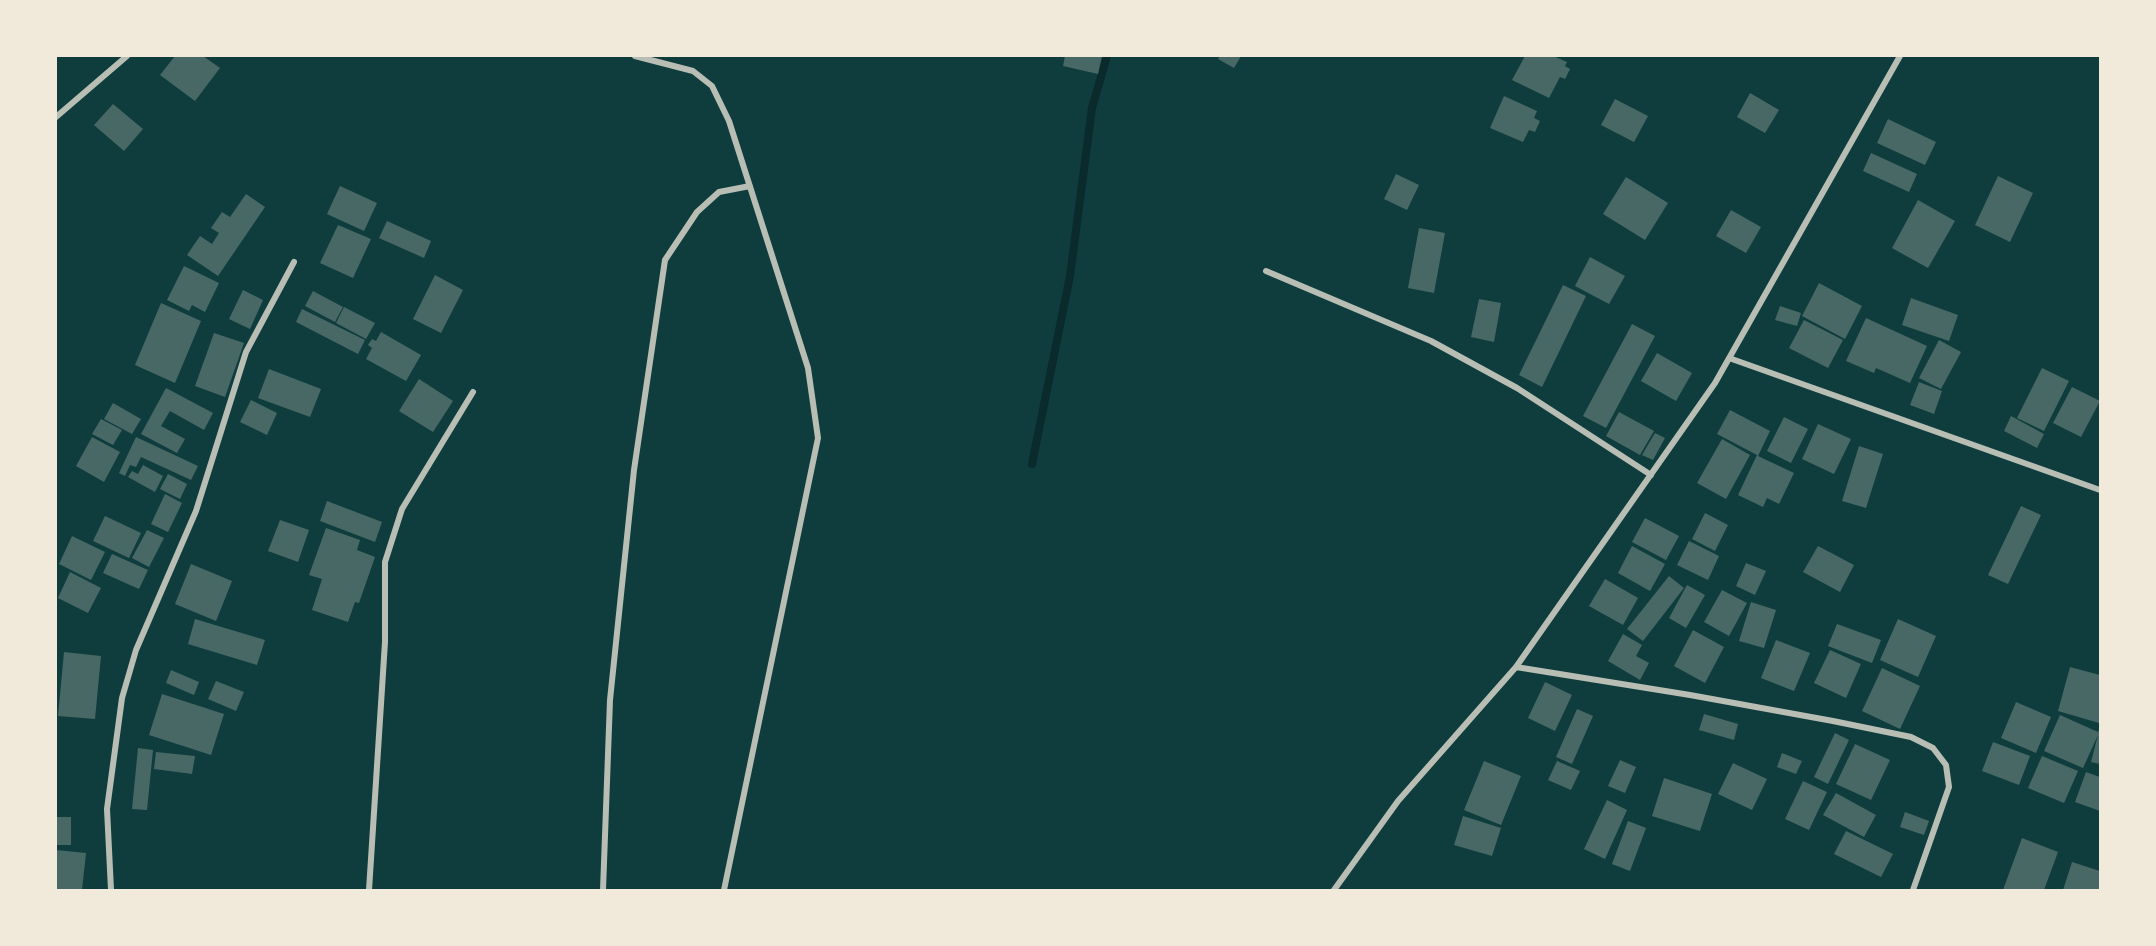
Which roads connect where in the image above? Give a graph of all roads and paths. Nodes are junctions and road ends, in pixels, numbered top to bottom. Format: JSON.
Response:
{"nodes":[{"id":1,"x":127,"y":56,"type":"edge"},
{"id":2,"x":635,"y":56,"type":"edge"},
{"id":3,"x":1900,"y":56,"type":"edge"},
{"id":4,"x":56,"y":117,"type":"edge"},
{"id":5,"x":750,"y":186,"type":"junction"},
{"id":6,"x":294,"y":262,"type":"dead end"},
{"id":7,"x":1266,"y":271,"type":"dead end"},
{"id":8,"x":1729,"y":358,"type":"junction"},
{"id":9,"x":473,"y":392,"type":"dead end"},
{"id":10,"x":1651,"y":475,"type":"junction"},
{"id":11,"x":2100,"y":490,"type":"edge"},
{"id":12,"x":1516,"y":667,"type":"junction"},
{"id":13,"x":111,"y":891,"type":"edge"},
{"id":14,"x":369,"y":891,"type":"edge"},
{"id":15,"x":603,"y":891,"type":"edge"},
{"id":16,"x":724,"y":891,"type":"edge"},
{"id":17,"x":1334,"y":891,"type":"edge"},
{"id":18,"x":1913,"y":891,"type":"edge"}],
"edges":[{"from":1,"to":4,"type":"street"},
{"from":2,"to":5,"type":"street"},
{"from":3,"to":8,"type":"street"},
{"from":5,"to":15,"type":"street"},
{"from":5,"to":16,"type":"street"},
{"from":6,"to":13,"type":"street"},
{"from":7,"to":10,"type":"street"},
{"from":8,"to":10,"type":"street"},
{"from":8,"to":11,"type":"street"},
{"from":9,"to":14,"type":"street"},
{"from":10,"to":12,"type":"street"},
{"from":12,"to":17,"type":"street"},
{"from":12,"to":18,"type":"street"}]}
